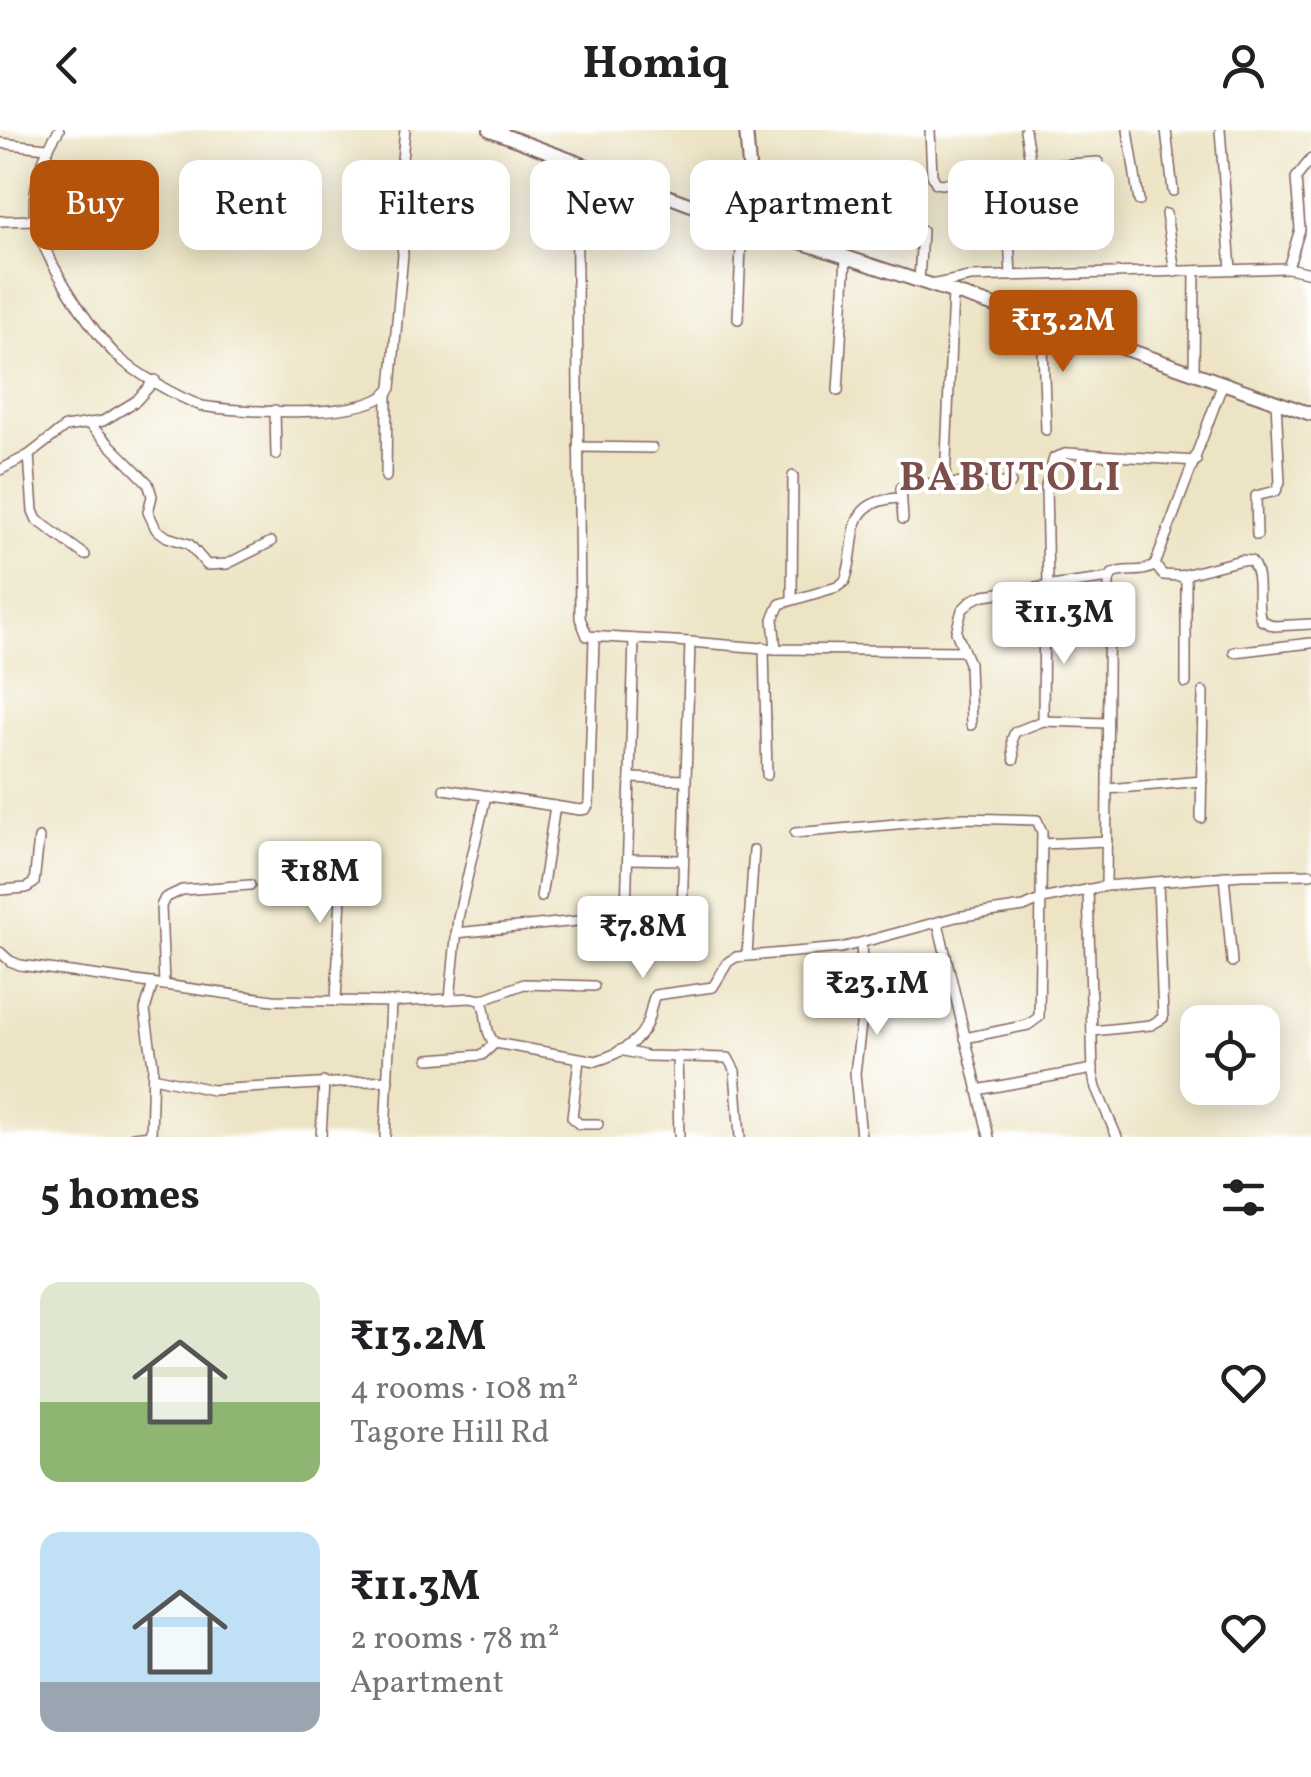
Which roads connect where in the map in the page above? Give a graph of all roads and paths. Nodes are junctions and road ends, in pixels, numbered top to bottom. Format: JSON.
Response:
{"nodes":[{"id":1,"x":59,"y":130,"type":"edge"},
{"id":2,"x":404,"y":130,"type":"edge"},
{"id":3,"x":490,"y":130,"type":"edge"},
{"id":4,"x":746,"y":130,"type":"edge"},
{"id":5,"x":930,"y":130,"type":"edge"},
{"id":6,"x":1025,"y":130,"type":"edge"},
{"id":7,"x":1128,"y":130,"type":"edge"},
{"id":8,"x":1166,"y":130,"type":"edge"},
{"id":9,"x":1220,"y":130,"type":"edge"},
{"id":10,"x":0,"y":143,"type":"edge"},
{"id":11,"x":48,"y":148,"type":"junction"},
{"id":12,"x":1311,"y":159,"type":"edge"},
{"id":13,"x":44,"y":160,"type":"edge"},
{"id":14,"x":568,"y":160,"type":"edge"},
{"id":15,"x":747,"y":160,"type":"edge"},
{"id":16,"x":1030,"y":160,"type":"edge"},
{"id":17,"x":948,"y":183,"type":"edge"},
{"id":18,"x":1173,"y":191,"type":"dead end"},
{"id":19,"x":1139,"y":201,"type":"dead end"},
{"id":20,"x":1166,"y":214,"type":"dead end"},
{"id":21,"x":30,"y":220,"type":"edge"},
{"id":22,"x":0,"y":222,"type":"edge"},
{"id":23,"x":1311,"y":232,"type":"edge"},
{"id":24,"x":1298,"y":236,"type":"junction"},
{"id":25,"x":46,"y":250,"type":"edge"},
{"id":26,"x":577,"y":250,"type":"edge"},
{"id":27,"x":745,"y":250,"type":"edge"},
{"id":28,"x":824,"y":250,"type":"edge"},
{"id":29,"x":923,"y":250,"type":"edge"},
{"id":30,"x":1009,"y":250,"type":"edge"},
{"id":31,"x":846,"y":257,"type":"junction"},
{"id":32,"x":1288,"y":268,"type":"junction"},
{"id":33,"x":1231,"y":270,"type":"junction"},
{"id":34,"x":1175,"y":272,"type":"junction"},
{"id":35,"x":1196,"y":272,"type":"junction"},
{"id":36,"x":1311,"y":273,"type":"edge"},
{"id":37,"x":1010,"y":276,"type":"junction"},
{"id":38,"x":925,"y":283,"type":"junction"},
{"id":39,"x":953,"y":292,"type":"junction"},
{"id":40,"x":738,"y":319,"type":"dead end"},
{"id":41,"x":1042,"y":321,"type":"junction"},
{"id":42,"x":1194,"y":372,"type":"junction"},
{"id":43,"x":154,"y":380,"type":"junction"},
{"id":44,"x":1223,"y":383,"type":"junction"},
{"id":45,"x":838,"y":391,"type":"dead end"},
{"id":46,"x":387,"y":396,"type":"junction"},
{"id":47,"x":1276,"y":402,"type":"junction"},
{"id":48,"x":275,"y":410,"type":"junction"},
{"id":49,"x":1311,"y":414,"type":"edge"},
{"id":50,"x":90,"y":425,"type":"junction"},
{"id":51,"x":1046,"y":430,"type":"dead end"},
{"id":52,"x":578,"y":447,"type":"junction"},
{"id":53,"x":652,"y":448,"type":"dead end"},
{"id":54,"x":30,"y":455,"type":"junction"},
{"id":55,"x":276,"y":455,"type":"dead end"},
{"id":56,"x":1196,"y":461,"type":"junction"},
{"id":57,"x":0,"y":470,"type":"edge"},
{"id":58,"x":386,"y":476,"type":"dead end"},
{"id":59,"x":793,"y":476,"type":"dead end"},
{"id":60,"x":945,"y":484,"type":"junction"},
{"id":61,"x":1011,"y":484,"type":"dead end"},
{"id":62,"x":900,"y":498,"type":"junction"},
{"id":63,"x":903,"y":519,"type":"dead end"},
{"id":64,"x":1257,"y":535,"type":"dead end"},
{"id":65,"x":271,"y":542,"type":"dead end"},
{"id":66,"x":86,"y":556,"type":"dead end"},
{"id":67,"x":1155,"y":564,"type":"junction"},
{"id":68,"x":1180,"y":576,"type":"junction"},
{"id":69,"x":1110,"y":578,"type":"junction"},
{"id":70,"x":1046,"y":587,"type":"junction"},
{"id":71,"x":792,"y":600,"type":"junction"},
{"id":72,"x":1311,"y":624,"type":"edge"},
{"id":73,"x":594,"y":638,"type":"junction"},
{"id":74,"x":634,"y":639,"type":"junction"},
{"id":75,"x":690,"y":642,"type":"junction"},
{"id":76,"x":1311,"y":643,"type":"edge"},
{"id":77,"x":770,"y":648,"type":"junction"},
{"id":78,"x":962,"y":651,"type":"junction"},
{"id":79,"x":1234,"y":652,"type":"dead end"},
{"id":80,"x":1186,"y":683,"type":"dead end"},
{"id":81,"x":1203,"y":692,"type":"dead end"},
{"id":82,"x":1043,"y":721,"type":"junction"},
{"id":83,"x":1107,"y":722,"type":"junction"},
{"id":84,"x":970,"y":725,"type":"dead end"},
{"id":85,"x":1014,"y":759,"type":"dead end"},
{"id":86,"x":768,"y":775,"type":"dead end"},
{"id":87,"x":630,"y":778,"type":"junction"},
{"id":88,"x":685,"y":780,"type":"junction"},
{"id":89,"x":1202,"y":781,"type":"junction"},
{"id":90,"x":444,"y":789,"type":"dead end"},
{"id":91,"x":1106,"y":789,"type":"junction"},
{"id":92,"x":486,"y":796,"type":"junction"},
{"id":93,"x":555,"y":806,"type":"junction"},
{"id":94,"x":1202,"y":818,"type":"dead end"},
{"id":95,"x":795,"y":833,"type":"dead end"},
{"id":96,"x":40,"y":838,"type":"dead end"},
{"id":97,"x":1106,"y":841,"type":"junction"},
{"id":98,"x":1042,"y":844,"type":"junction"},
{"id":99,"x":754,"y":850,"type":"dead end"},
{"id":100,"x":343,"y":853,"type":"dead end"},
{"id":101,"x":628,"y":859,"type":"junction"},
{"id":102,"x":682,"y":860,"type":"junction"},
{"id":103,"x":1311,"y":874,"type":"edge"},
{"id":104,"x":1224,"y":876,"type":"junction"},
{"id":105,"x":1158,"y":882,"type":"junction"},
{"id":106,"x":250,"y":884,"type":"dead end"},
{"id":107,"x":1106,"y":886,"type":"junction"},
{"id":108,"x":1088,"y":889,"type":"junction"},
{"id":109,"x":0,"y":890,"type":"edge"},
{"id":110,"x":541,"y":897,"type":"dead end"},
{"id":111,"x":1042,"y":899,"type":"junction"},
{"id":112,"x":588,"y":920,"type":"dead end"},
{"id":113,"x":938,"y":923,"type":"junction"},
{"id":114,"x":456,"y":934,"type":"junction"},
{"id":115,"x":861,"y":944,"type":"junction"},
{"id":116,"x":625,"y":946,"type":"dead end"},
{"id":117,"x":681,"y":950,"type":"dead end"},
{"id":118,"x":0,"y":952,"type":"edge"},
{"id":119,"x":747,"y":954,"type":"junction"},
{"id":120,"x":1232,"y":962,"type":"dead end"},
{"id":121,"x":158,"y":984,"type":"junction"},
{"id":122,"x":594,"y":986,"type":"dead end"},
{"id":123,"x":450,"y":999,"type":"junction"},
{"id":124,"x":481,"y":1000,"type":"junction"},
{"id":125,"x":336,"y":1001,"type":"junction"},
{"id":126,"x":391,"y":1002,"type":"junction"},
{"id":127,"x":1092,"y":1031,"type":"junction"},
{"id":128,"x":964,"y":1038,"type":"junction"},
{"id":129,"x":495,"y":1043,"type":"junction"},
{"id":130,"x":620,"y":1050,"type":"junction"},
{"id":131,"x":677,"y":1056,"type":"junction"},
{"id":132,"x":429,"y":1058,"type":"dead end"},
{"id":133,"x":579,"y":1060,"type":"junction"},
{"id":134,"x":1093,"y":1069,"type":"junction"},
{"id":135,"x":154,"y":1078,"type":"junction"},
{"id":136,"x":388,"y":1080,"type":"junction"},
{"id":137,"x":324,"y":1082,"type":"junction"},
{"id":138,"x":977,"y":1090,"type":"junction"},
{"id":139,"x":598,"y":1124,"type":"dead end"},
{"id":140,"x":151,"y":1136,"type":"edge"},
{"id":141,"x":133,"y":1137,"type":"edge"},
{"id":142,"x":321,"y":1137,"type":"edge"},
{"id":143,"x":386,"y":1137,"type":"edge"},
{"id":144,"x":679,"y":1137,"type":"edge"},
{"id":145,"x":740,"y":1137,"type":"edge"},
{"id":146,"x":860,"y":1137,"type":"edge"},
{"id":147,"x":989,"y":1137,"type":"edge"},
{"id":148,"x":1117,"y":1137,"type":"edge"}],
"edges":[{"from":1,"to":11,"type":"street"},
{"from":2,"to":46,"type":"street"},
{"from":3,"to":14,"type":"main road"},
{"from":4,"to":15,"type":"main road"},
{"from":5,"to":17,"type":"street"},
{"from":6,"to":16,"type":"street"},
{"from":7,"to":19,"type":"street"},
{"from":8,"to":18,"type":"street"},
{"from":9,"to":33,"type":"street"},
{"from":10,"to":11,"type":"street"},
{"from":11,"to":13,"type":"street"},
{"from":12,"to":24,"type":"street"},
{"from":20,"to":34,"type":"street"},
{"from":21,"to":22,"type":"street"},
{"from":23,"to":24,"type":"street"},
{"from":24,"to":32,"type":"street"},
{"from":25,"to":43,"type":"street"},
{"from":26,"to":52,"type":"street"},
{"from":27,"to":40,"type":"street"},
{"from":28,"to":31,"type":"main road"},
{"from":29,"to":38,"type":"street"},
{"from":30,"to":37,"type":"street"},
{"from":31,"to":38,"type":"main road"},
{"from":31,"to":45,"type":"street"},
{"from":32,"to":33,"type":"street"},
{"from":32,"to":36,"type":"street"},
{"from":33,"to":35,"type":"street"},
{"from":34,"to":35,"type":"street"},
{"from":34,"to":37,"type":"street"},
{"from":35,"to":42,"type":"street"},
{"from":37,"to":38,"type":"street"},
{"from":38,"to":39,"type":"main road"},
{"from":39,"to":41,"type":"main road"},
{"from":39,"to":60,"type":"street"},
{"from":41,"to":42,"type":"main road"},
{"from":41,"to":51,"type":"street"},
{"from":42,"to":44,"type":"main road"},
{"from":43,"to":48,"type":"street"},
{"from":43,"to":50,"type":"street"},
{"from":44,"to":47,"type":"main road"},
{"from":44,"to":56,"type":"street"},
{"from":46,"to":48,"type":"street"},
{"from":46,"to":58,"type":"street"},
{"from":47,"to":49,"type":"main road"},
{"from":47,"to":64,"type":"street"},
{"from":48,"to":55,"type":"street"},
{"from":50,"to":54,"type":"street"},
{"from":50,"to":65,"type":"street"},
{"from":52,"to":53,"type":"street"},
{"from":52,"to":73,"type":"street"},
{"from":54,"to":57,"type":"street"},
{"from":54,"to":66,"type":"street"},
{"from":56,"to":67,"type":"street"},
{"from":56,"to":70,"type":"street"},
{"from":59,"to":71,"type":"street"},
{"from":60,"to":61,"type":"street"},
{"from":60,"to":62,"type":"street"},
{"from":62,"to":63,"type":"street"},
{"from":62,"to":71,"type":"street"},
{"from":67,"to":68,"type":"street"},
{"from":67,"to":69,"type":"street"},
{"from":68,"to":72,"type":"street"},
{"from":68,"to":80,"type":"street"},
{"from":69,"to":70,"type":"street"},
{"from":69,"to":83,"type":"street"},
{"from":70,"to":78,"type":"street"},
{"from":70,"to":82,"type":"street"},
{"from":71,"to":77,"type":"street"},
{"from":73,"to":74,"type":"street"},
{"from":73,"to":93,"type":"street"},
{"from":74,"to":75,"type":"street"},
{"from":74,"to":87,"type":"street"},
{"from":75,"to":77,"type":"street"},
{"from":75,"to":88,"type":"street"},
{"from":76,"to":79,"type":"street"},
{"from":77,"to":78,"type":"street"},
{"from":77,"to":86,"type":"street"},
{"from":78,"to":84,"type":"street"},
{"from":81,"to":89,"type":"street"},
{"from":82,"to":83,"type":"street"},
{"from":82,"to":85,"type":"street"},
{"from":83,"to":91,"type":"street"},
{"from":87,"to":88,"type":"street"},
{"from":87,"to":101,"type":"street"},
{"from":88,"to":102,"type":"street"},
{"from":89,"to":91,"type":"street"},
{"from":89,"to":94,"type":"street"},
{"from":90,"to":92,"type":"street"},
{"from":91,"to":97,"type":"street"},
{"from":92,"to":93,"type":"street"},
{"from":92,"to":114,"type":"street"},
{"from":93,"to":110,"type":"street"},
{"from":95,"to":98,"type":"street"},
{"from":96,"to":109,"type":"street"},
{"from":97,"to":98,"type":"street"},
{"from":97,"to":107,"type":"street"},
{"from":98,"to":111,"type":"street"},
{"from":99,"to":119,"type":"street"},
{"from":100,"to":125,"type":"street"},
{"from":101,"to":102,"type":"street"},
{"from":101,"to":116,"type":"street"},
{"from":102,"to":117,"type":"street"},
{"from":103,"to":104,"type":"street"},
{"from":104,"to":105,"type":"street"},
{"from":104,"to":120,"type":"street"},
{"from":105,"to":107,"type":"street"},
{"from":105,"to":127,"type":"street"},
{"from":106,"to":121,"type":"street"},
{"from":107,"to":108,"type":"street"},
{"from":108,"to":111,"type":"street"},
{"from":108,"to":127,"type":"street"},
{"from":111,"to":113,"type":"street"},
{"from":111,"to":128,"type":"street"},
{"from":112,"to":114,"type":"street"},
{"from":113,"to":115,"type":"street"},
{"from":113,"to":128,"type":"street"},
{"from":114,"to":123,"type":"street"},
{"from":115,"to":119,"type":"street"},
{"from":115,"to":146,"type":"street"},
{"from":118,"to":121,"type":"street"},
{"from":119,"to":130,"type":"street"},
{"from":121,"to":125,"type":"street"},
{"from":121,"to":135,"type":"street"},
{"from":122,"to":124,"type":"street"},
{"from":123,"to":124,"type":"street"},
{"from":123,"to":126,"type":"street"},
{"from":124,"to":129,"type":"street"},
{"from":125,"to":126,"type":"street"},
{"from":126,"to":136,"type":"street"},
{"from":127,"to":134,"type":"street"},
{"from":128,"to":138,"type":"street"},
{"from":129,"to":132,"type":"street"},
{"from":129,"to":133,"type":"street"},
{"from":130,"to":131,"type":"street"},
{"from":130,"to":133,"type":"street"},
{"from":131,"to":144,"type":"street"},
{"from":131,"to":145,"type":"street"},
{"from":133,"to":139,"type":"street"},
{"from":134,"to":138,"type":"street"},
{"from":134,"to":148,"type":"street"},
{"from":135,"to":137,"type":"street"},
{"from":135,"to":140,"type":"street"},
{"from":136,"to":137,"type":"street"},
{"from":136,"to":143,"type":"street"},
{"from":137,"to":142,"type":"street"},
{"from":138,"to":147,"type":"street"},
{"from":140,"to":141,"type":"street"}]}
